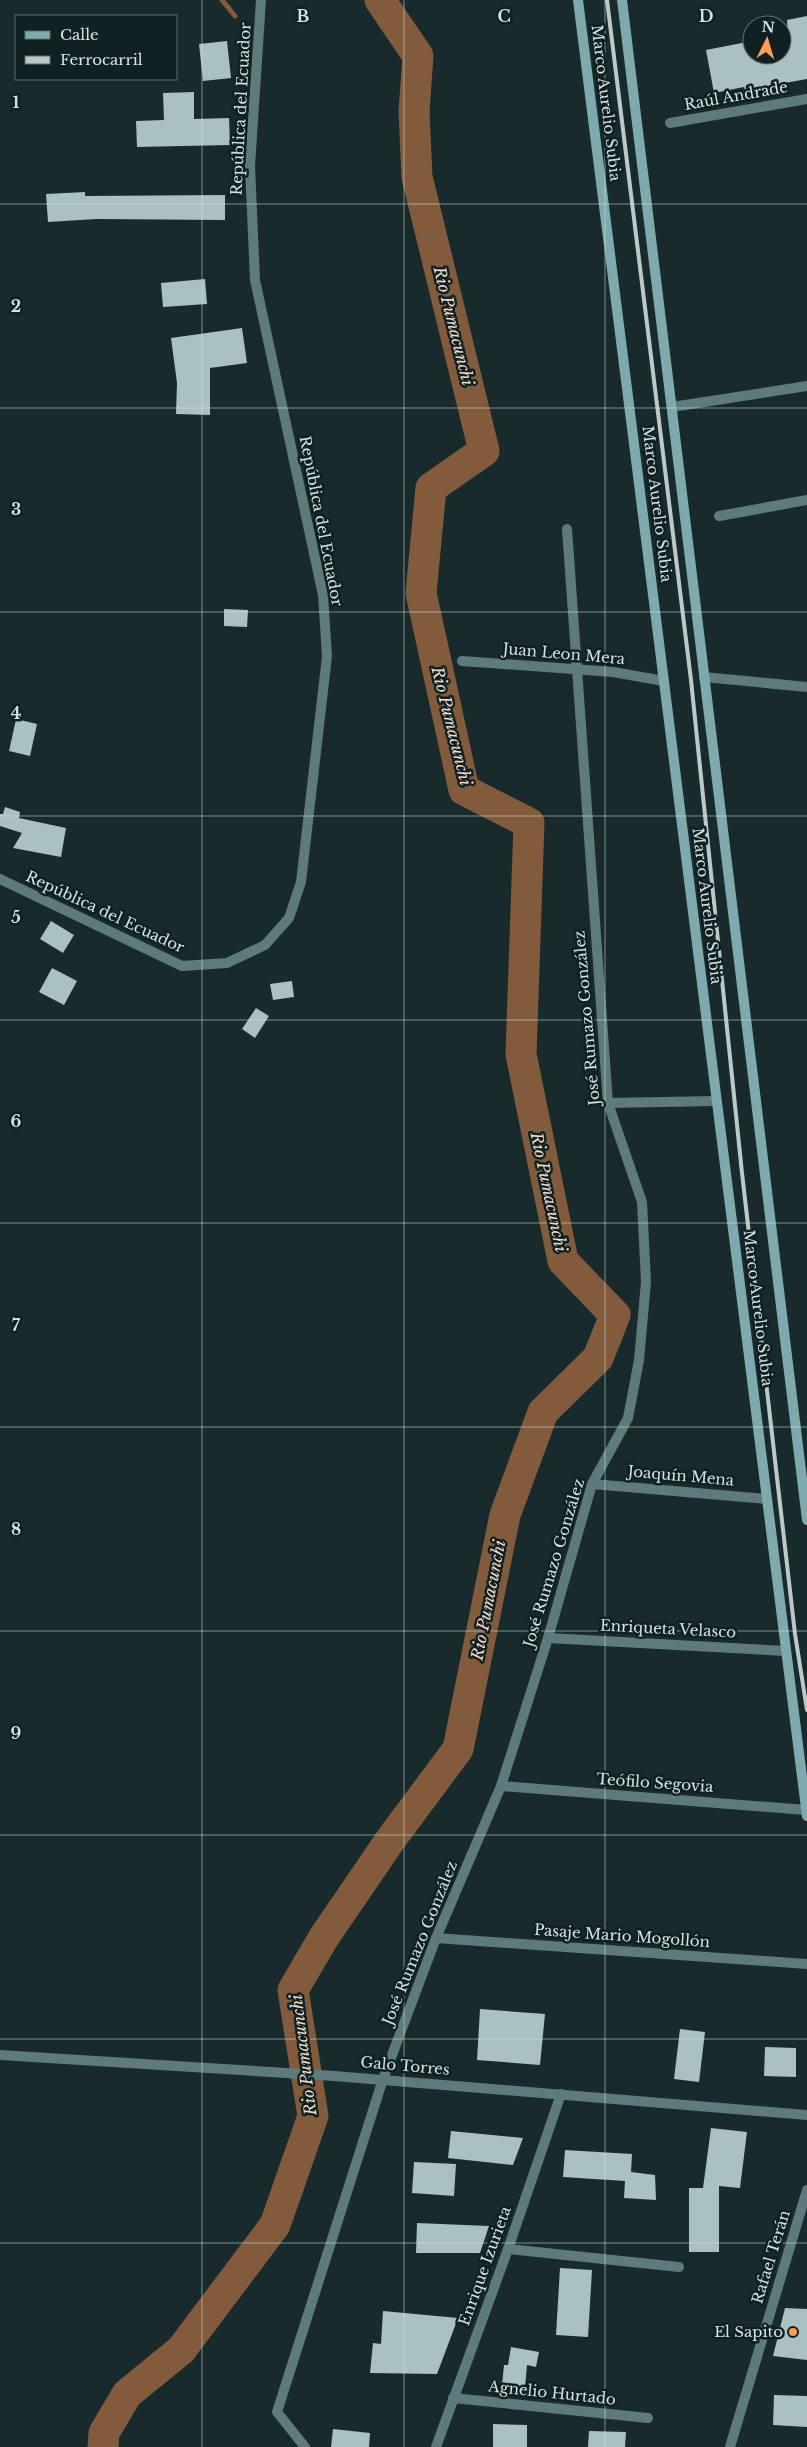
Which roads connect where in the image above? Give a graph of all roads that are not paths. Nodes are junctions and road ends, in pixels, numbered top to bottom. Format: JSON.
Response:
{"nodes":[{"id":1,"x":253,"y":0,"type":"edge"},
{"id":2,"x":262,"y":0,"type":"edge"},
{"id":3,"x":578,"y":0,"type":"edge"},
{"id":4,"x":622,"y":0,"type":"edge"},
{"id":5,"x":260,"y":16,"type":"junction"},
{"id":6,"x":807,"y":100,"type":"edge"},
{"id":7,"x":670,"y":123,"type":"dead end"},
{"id":8,"x":807,"y":386,"type":"edge"},
{"id":9,"x":672,"y":407,"type":"junction"},
{"id":10,"x":807,"y":500,"type":"edge"},
{"id":11,"x":719,"y":516,"type":"dead end"},
{"id":12,"x":567,"y":528,"type":"dead end"},
{"id":13,"x":462,"y":661,"type":"dead end"},
{"id":14,"x":576,"y":670,"type":"junction"},
{"id":15,"x":704,"y":677,"type":"junction"},
{"id":16,"x":664,"y":681,"type":"junction"},
{"id":17,"x":807,"y":687,"type":"edge"},
{"id":18,"x":0,"y":879,"type":"edge"},
{"id":19,"x":716,"y":1101,"type":"junction"},
{"id":20,"x":608,"y":1103,"type":"junction"},
{"id":21,"x":592,"y":1484,"type":"junction"},
{"id":22,"x":767,"y":1499,"type":"junction"},
{"id":23,"x":807,"y":1520,"type":"edge"},
{"id":24,"x":548,"y":1638,"type":"junction"},
{"id":25,"x":786,"y":1651,"type":"junction"},
{"id":26,"x":501,"y":1786,"type":"junction"},
{"id":27,"x":807,"y":1813,"type":"edge"},
{"id":28,"x":436,"y":1938,"type":"junction"},
{"id":29,"x":807,"y":1964,"type":"edge"},
{"id":30,"x":0,"y":2055,"type":"edge"},
{"id":31,"x":383,"y":2079,"type":"junction"},
{"id":32,"x":560,"y":2094,"type":"junction"},
{"id":33,"x":807,"y":2115,"type":"edge"},
{"id":34,"x":807,"y":2190,"type":"edge"},
{"id":35,"x":508,"y":2249,"type":"junction"},
{"id":36,"x":679,"y":2267,"type":"dead end"},
{"id":37,"x":453,"y":2398,"type":"junction"},
{"id":38,"x":648,"y":2418,"type":"dead end"},
{"id":39,"x":305,"y":2447,"type":"edge"},
{"id":40,"x":436,"y":2447,"type":"edge"},
{"id":41,"x":730,"y":2447,"type":"edge"}],
"edges":[{"from":1,"to":5,"type":"street","name":"República del Ecuador"},
{"from":2,"to":5,"type":"street","name":"República del Ecuador"},
{"from":3,"to":16,"type":"main road","name":"Marco Aurelio Subia"},
{"from":4,"to":9,"type":"main road","name":"Marco Aurelio Subia"},
{"from":5,"to":18,"type":"street","name":"República del Ecuador"},
{"from":6,"to":7,"type":"street","name":"Raúl Andrade"},
{"from":8,"to":9,"type":"street"},
{"from":9,"to":15,"type":"main road","name":"Marco Aurelio Subia"},
{"from":10,"to":11,"type":"street"},
{"from":12,"to":14,"type":"street","name":"José Rumazo González"},
{"from":13,"to":14,"type":"street","name":"Juan Leon Mera"},
{"from":14,"to":16,"type":"street","name":"Juan Leon Mera"},
{"from":14,"to":20,"type":"street","name":"José Rumazo González"},
{"from":15,"to":17,"type":"street"},
{"from":15,"to":23,"type":"main road","name":"Marco Aurelio Subia"},
{"from":16,"to":19,"type":"main road","name":"Marco Aurelio Subia"},
{"from":19,"to":20,"type":"street"},
{"from":19,"to":22,"type":"main road","name":"Marco Aurelio Subia"},
{"from":20,"to":21,"type":"street","name":"José Rumazo González"},
{"from":21,"to":22,"type":"street","name":"Joaquín Mena"},
{"from":21,"to":24,"type":"street","name":"José Rumazo González"},
{"from":22,"to":25,"type":"main road","name":"Marco Aurelio Subia"},
{"from":24,"to":25,"type":"street","name":"Enriqueta Velasco"},
{"from":24,"to":26,"type":"street","name":"José Rumazo González"},
{"from":25,"to":27,"type":"main road","name":"Marco Aurelio Subia"},
{"from":26,"to":27,"type":"street","name":"Teófilo Segovia"},
{"from":26,"to":28,"type":"street","name":"José Rumazo González"},
{"from":28,"to":29,"type":"street","name":"Pasaje Mario Mogollón"},
{"from":28,"to":31,"type":"street","name":"José Rumazo González"},
{"from":30,"to":31,"type":"street","name":"Galo Torres"},
{"from":31,"to":32,"type":"street","name":"Galo Torres"},
{"from":31,"to":39,"type":"street","name":"José Rumazo González"},
{"from":32,"to":33,"type":"street","name":"Galo Torres"},
{"from":32,"to":35,"type":"street","name":"Enrique Izurieta"},
{"from":34,"to":41,"type":"street","name":"Rafael Terán"},
{"from":35,"to":36,"type":"street"},
{"from":35,"to":37,"type":"street","name":"Enrique Izurieta"},
{"from":37,"to":38,"type":"street","name":"Agnelio Hurtado"},
{"from":37,"to":40,"type":"street","name":"Enrique Izurieta"}]}
